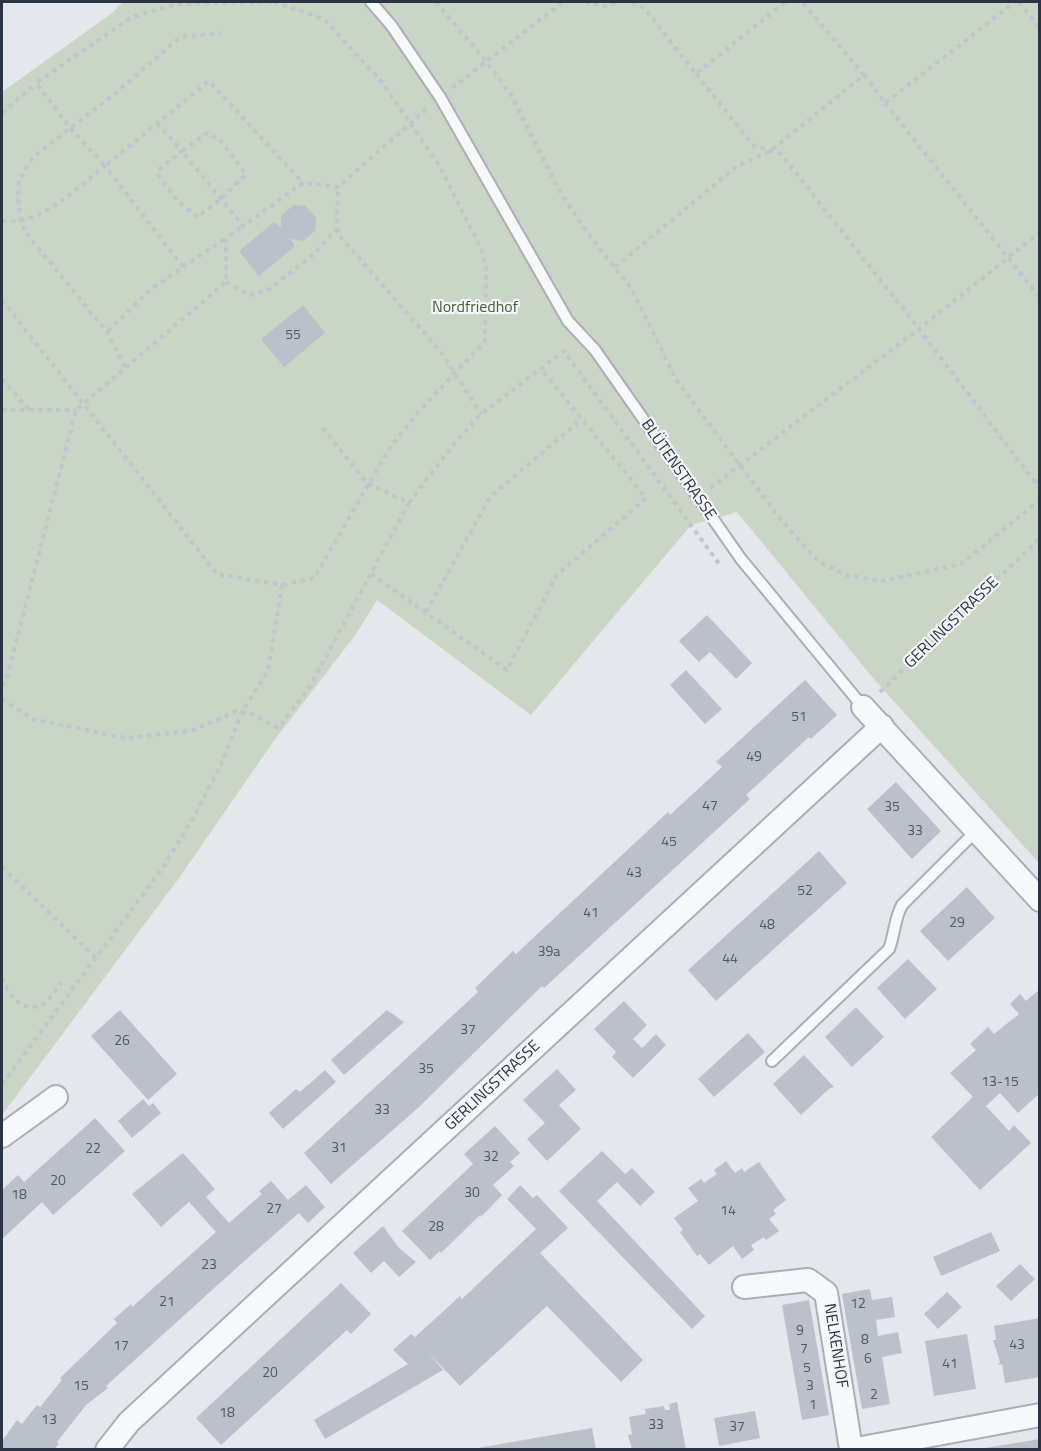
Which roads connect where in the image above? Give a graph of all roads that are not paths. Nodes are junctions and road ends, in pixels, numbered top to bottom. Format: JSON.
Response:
{"nodes":[{"id":1,"x":371,"y":2,"type":"edge"},
{"id":2,"x":863,"y":707,"type":"joint"},
{"id":3,"x":882,"y":726,"type":"junction"},
{"id":4,"x":977,"y":830,"type":"junction"},
{"id":5,"x":1040,"y":900,"type":"edge"},
{"id":6,"x":772,"y":1060,"type":"dead end"},
{"id":7,"x":56,"y":1097,"type":"dead end"},
{"id":8,"x":2,"y":1136,"type":"edge"},
{"id":9,"x":744,"y":1287,"type":"dead end"},
{"id":10,"x":1040,"y":1415,"type":"edge"},
{"id":11,"x":107,"y":1449,"type":"edge"},
{"id":12,"x":851,"y":1449,"type":"edge"}],
"edges":[{"from":1,"to":2,"type":"lane","name":"BLÜTENSTRASSE"},
{"from":2,"to":3,"type":"street","name":"BLÜTENSTRASSE"},
{"from":3,"to":4,"type":"street","name":"BLÜTENSTRASSE"},
{"from":3,"to":11,"type":"street","name":"GERLINGSTRASSE"},
{"from":4,"to":5,"type":"street","name":"BLÜTENSTRASSE"},
{"from":4,"to":6,"type":"lane"},
{"from":7,"to":8,"type":"street"},
{"from":9,"to":12,"type":"street","name":"NELKENHOF"},
{"from":10,"to":12,"type":"street"}]}
